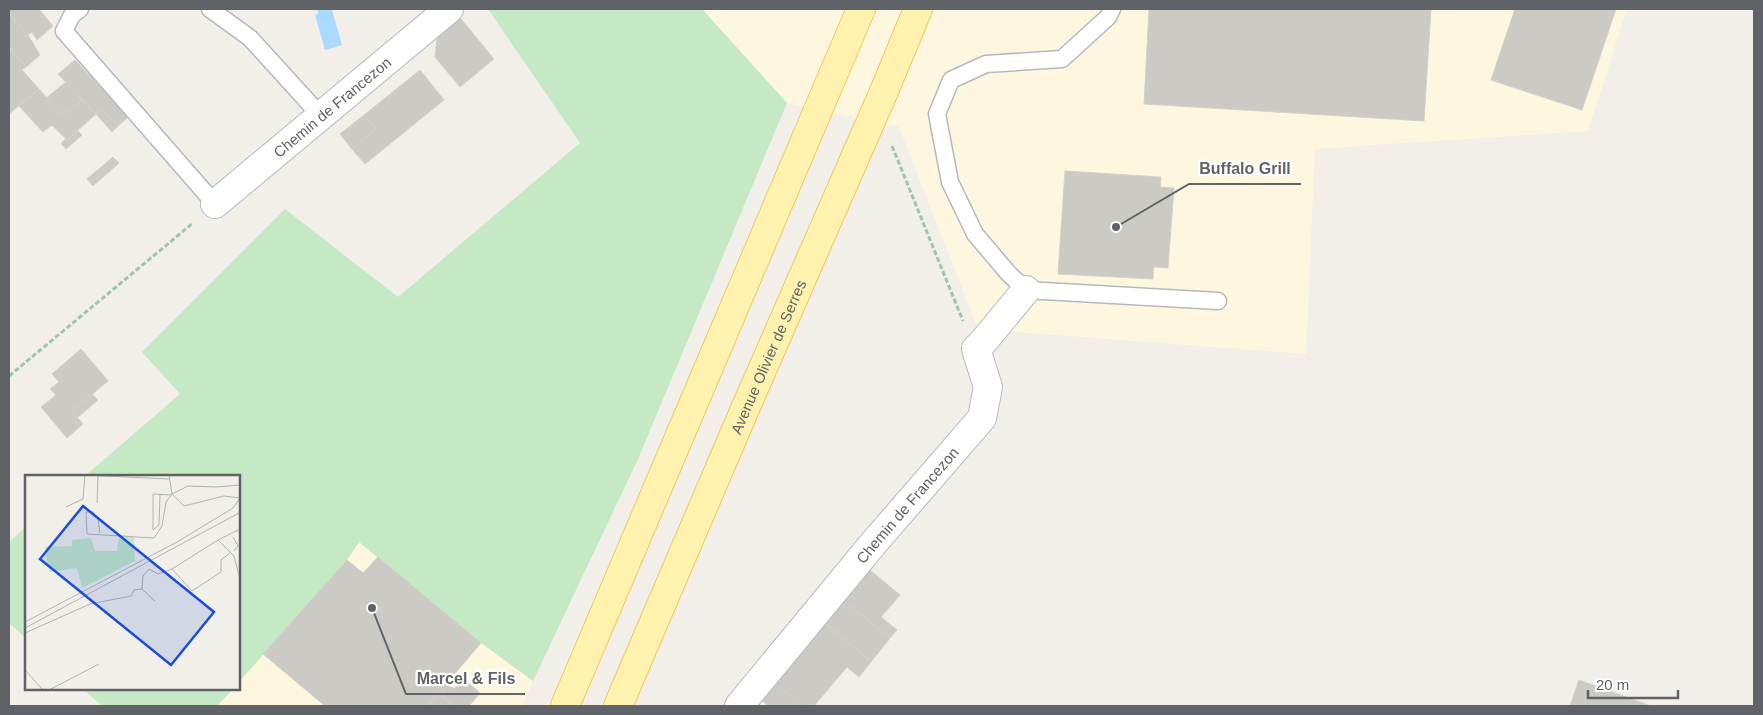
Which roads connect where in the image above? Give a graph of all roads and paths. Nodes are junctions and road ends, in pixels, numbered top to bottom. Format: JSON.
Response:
{"nodes":[{"id":1,"x":80,"y":9,"type":"edge"},
{"id":2,"x":210,"y":9,"type":"edge"},
{"id":3,"x":449,"y":9,"type":"edge"},
{"id":4,"x":860,"y":9,"type":"edge"},
{"id":5,"x":918,"y":9,"type":"edge"},
{"id":6,"x":1112,"y":9,"type":"edge"},
{"id":7,"x":320,"y":116,"type":"junction"},
{"id":8,"x":891,"y":142,"type":"dead end"},
{"id":9,"x":215,"y":204,"type":"junction"},
{"id":10,"x":1026,"y":290,"type":"junction"},
{"id":11,"x":1218,"y":301,"type":"dead end"},
{"id":12,"x":976,"y":349,"type":"junction"},
{"id":13,"x":9,"y":376,"type":"edge"},
{"id":14,"x":565,"y":706,"type":"edge"},
{"id":15,"x":618,"y":706,"type":"edge"},
{"id":16,"x":739,"y":706,"type":"edge"}],
"edges":[{"from":1,"to":9,"type":"lane"},
{"from":2,"to":7,"type":"lane"},
{"from":3,"to":7,"type":"street","name":"Chemin de Francezon"},
{"from":4,"to":14,"type":"main road"},
{"from":5,"to":15,"type":"main road","name":"Avenue Olivier de Serres"},
{"from":6,"to":10,"type":"lane"},
{"from":7,"to":9,"type":"street","name":"Chemin de Francezon"},
{"from":8,"to":12,"type":"path"},
{"from":9,"to":13,"type":"path"},
{"from":10,"to":11,"type":"lane"},
{"from":10,"to":12,"type":"street"},
{"from":12,"to":16,"type":"street","name":"Chemin de Francezon"}]}
